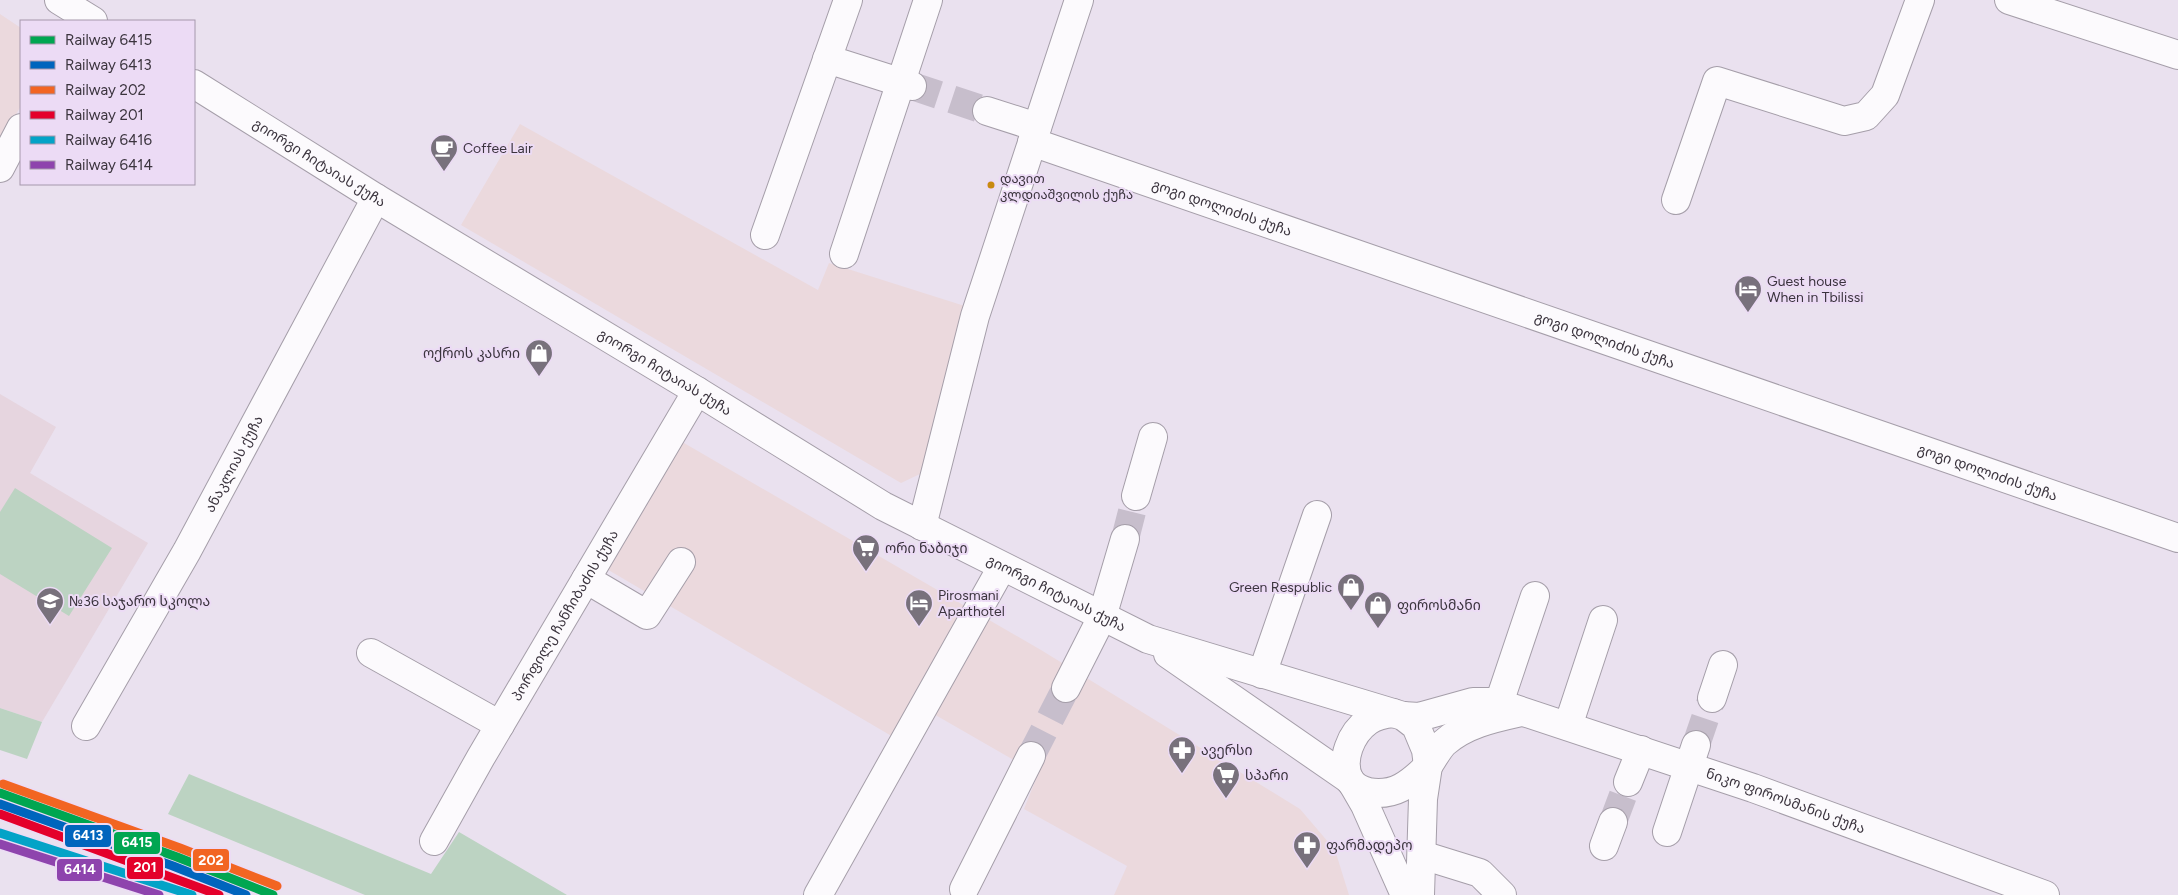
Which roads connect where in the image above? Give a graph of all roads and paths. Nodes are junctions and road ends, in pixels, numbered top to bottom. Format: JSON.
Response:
{"nodes":[{"id":1,"x":59,"y":0,"type":"edge"},
{"id":2,"x":848,"y":0,"type":"edge"},
{"id":3,"x":928,"y":0,"type":"edge"},
{"id":4,"x":1079,"y":0,"type":"edge"},
{"id":5,"x":1920,"y":0,"type":"edge"},
{"id":6,"x":2009,"y":0,"type":"edge"},
{"id":7,"x":85,"y":19,"type":"edge"},
{"id":8,"x":2178,"y":55,"type":"edge"},
{"id":9,"x":827,"y":59,"type":"junction"},
{"id":10,"x":906,"y":84,"type":"junction"},
{"id":11,"x":195,"y":85,"type":"edge"},
{"id":12,"x":987,"y":111,"type":"tunnel mouth"},
{"id":13,"x":20,"y":130,"type":"edge"},
{"id":14,"x":1034,"y":134,"type":"junction"},
{"id":15,"x":0,"y":168,"type":"edge"},
{"id":16,"x":376,"y":198,"type":"junction"},
{"id":17,"x":1676,"y":200,"type":"dead end"},
{"id":18,"x":765,"y":235,"type":"dead end"},
{"id":19,"x":844,"y":254,"type":"dead end"},
{"id":20,"x":697,"y":391,"type":"junction"},
{"id":21,"x":1154,"y":437,"type":"dead end"},
{"id":22,"x":1136,"y":496,"type":"tunnel mouth"},
{"id":23,"x":1317,"y":515,"type":"dead end"},
{"id":24,"x":922,"y":526,"type":"junction"},
{"id":25,"x":1125,"y":538,"type":"tunnel mouth"},
{"id":26,"x":2178,"y":538,"type":"edge"},
{"id":27,"x":680,"y":562,"type":"dead end"},
{"id":28,"x":1002,"y":567,"type":"junction"},
{"id":29,"x":586,"y":578,"type":"junction"},
{"id":30,"x":1535,"y":596,"type":"dead end"},
{"id":31,"x":1102,"y":618,"type":"junction"},
{"id":32,"x":1604,"y":620,"type":"dead end"},
{"id":33,"x":1148,"y":639,"type":"junction"},
{"id":34,"x":371,"y":653,"type":"dead end"},
{"id":35,"x":1723,"y":665,"type":"dead end"},
{"id":36,"x":1262,"y":674,"type":"junction"},
{"id":37,"x":1066,"y":688,"type":"tunnel mouth"},
{"id":38,"x":1712,"y":698,"type":"tunnel mouth"},
{"id":39,"x":1499,"y":703,"type":"junction"},
{"id":40,"x":1524,"y":712,"type":"junction"},
{"id":41,"x":1398,"y":715,"type":"junction"},
{"id":42,"x":500,"y":725,"type":"junction"},
{"id":43,"x":86,"y":726,"type":"dead end"},
{"id":44,"x":1568,"y":726,"type":"junction"},
{"id":45,"x":1641,"y":750,"type":"junction"},
{"id":46,"x":1031,"y":756,"type":"tunnel mouth"},
{"id":47,"x":1693,"y":756,"type":"junction"},
{"id":48,"x":1428,"y":766,"type":"junction"},
{"id":49,"x":1628,"y":782,"type":"tunnel mouth"},
{"id":50,"x":1352,"y":783,"type":"junction"},
{"id":51,"x":1667,"y":832,"type":"dead end"},
{"id":52,"x":434,"y":840,"type":"dead end"},
{"id":53,"x":1422,"y":855,"type":"junction"},
{"id":54,"x":964,"y":888,"type":"dead end"},
{"id":55,"x":818,"y":895,"type":"edge"},
{"id":56,"x":1405,"y":895,"type":"edge"},
{"id":57,"x":1420,"y":895,"type":"edge"},
{"id":58,"x":1502,"y":895,"type":"edge"},
{"id":59,"x":2046,"y":895,"type":"edge"}],
"edges":[{"from":1,"to":7,"type":"street"},
{"from":2,"to":9,"type":"street"},
{"from":3,"to":10,"type":"street"},
{"from":4,"to":14,"type":"street"},
{"from":5,"to":17,"type":"street"},
{"from":6,"to":8,"type":"street"},
{"from":9,"to":10,"type":"street"},
{"from":9,"to":18,"type":"street"},
{"from":10,"to":19,"type":"street"},
{"from":11,"to":16,"type":"street","name":"გიორგი ჩიტაიას ქუჩა"},
{"from":12,"to":14,"type":"street","name":"გოგი დოლიძის ქუჩა"},
{"from":13,"to":15,"type":"street"},
{"from":14,"to":24,"type":"street"},
{"from":14,"to":26,"type":"street","name":"გოგი დოლიძის ქუჩა"},
{"from":16,"to":20,"type":"street","name":"გიორგი ჩიტაიას ქუჩა"},
{"from":16,"to":43,"type":"street","name":"ანაკლიას ქუჩა"},
{"from":20,"to":24,"type":"street","name":"გიორგი ჩიტაიას ქუჩა"},
{"from":20,"to":29,"type":"street","name":"პორფილე ჩანჩიბაძის ქუჩა"},
{"from":21,"to":22,"type":"street"},
{"from":23,"to":36,"type":"street"},
{"from":24,"to":28,"type":"street","name":"გიორგი ჩიტაიას ქუჩა"},
{"from":25,"to":31,"type":"street"},
{"from":27,"to":29,"type":"street"},
{"from":28,"to":31,"type":"street","name":"გიორგი ჩიტაიას ქუჩა"},
{"from":28,"to":55,"type":"street"},
{"from":29,"to":42,"type":"street","name":"პორფილე ჩანჩიბაძის ქუჩა"},
{"from":30,"to":39,"type":"street"},
{"from":31,"to":33,"type":"street","name":"გიორგი ჩიტაიას ქუჩა"},
{"from":31,"to":37,"type":"street"},
{"from":32,"to":44,"type":"street"},
{"from":33,"to":36,"type":"street","name":"გიორგი ჩიტაიას ქუჩა"},
{"from":33,"to":50,"type":"street","name":"გიორგი ჩიტაიას ქუჩა"},
{"from":34,"to":42,"type":"street"},
{"from":35,"to":38,"type":"street"},
{"from":36,"to":41,"type":"street","name":"გიორგი ჩიტაიას ქუჩა"},
{"from":39,"to":40,"type":"street","name":"ნიკო ფიროსმანის ქუჩა"},
{"from":39,"to":41,"type":"street","name":"ნიკო ფიროსმანის ქუჩა"},
{"from":40,"to":44,"type":"street","name":"ნიკო ფიროსმანის ქუჩა"},
{"from":40,"to":48,"type":"street","name":"ნიკო ფიროსმანის ქუჩა"},
{"from":41,"to":48,"type":"street"},
{"from":41,"to":50,"type":"street"},
{"from":42,"to":52,"type":"street","name":"პორფილე ჩანჩიბაძის ქუჩა"},
{"from":44,"to":45,"type":"street","name":"ნიკო ფიროსმანის ქუჩა"},
{"from":45,"to":47,"type":"street","name":"ნიკო ფიროსმანის ქუჩა"},
{"from":45,"to":49,"type":"street"},
{"from":46,"to":54,"type":"street"},
{"from":47,"to":51,"type":"street"},
{"from":47,"to":59,"type":"street","name":"ნიკო ფიროსმანის ქუჩა"},
{"from":48,"to":50,"type":"street"},
{"from":48,"to":53,"type":"street"},
{"from":50,"to":56,"type":"street","name":"გიორგი ჩიტაიას ქუჩა"},
{"from":53,"to":57,"type":"street"},
{"from":53,"to":58,"type":"street"}]}
